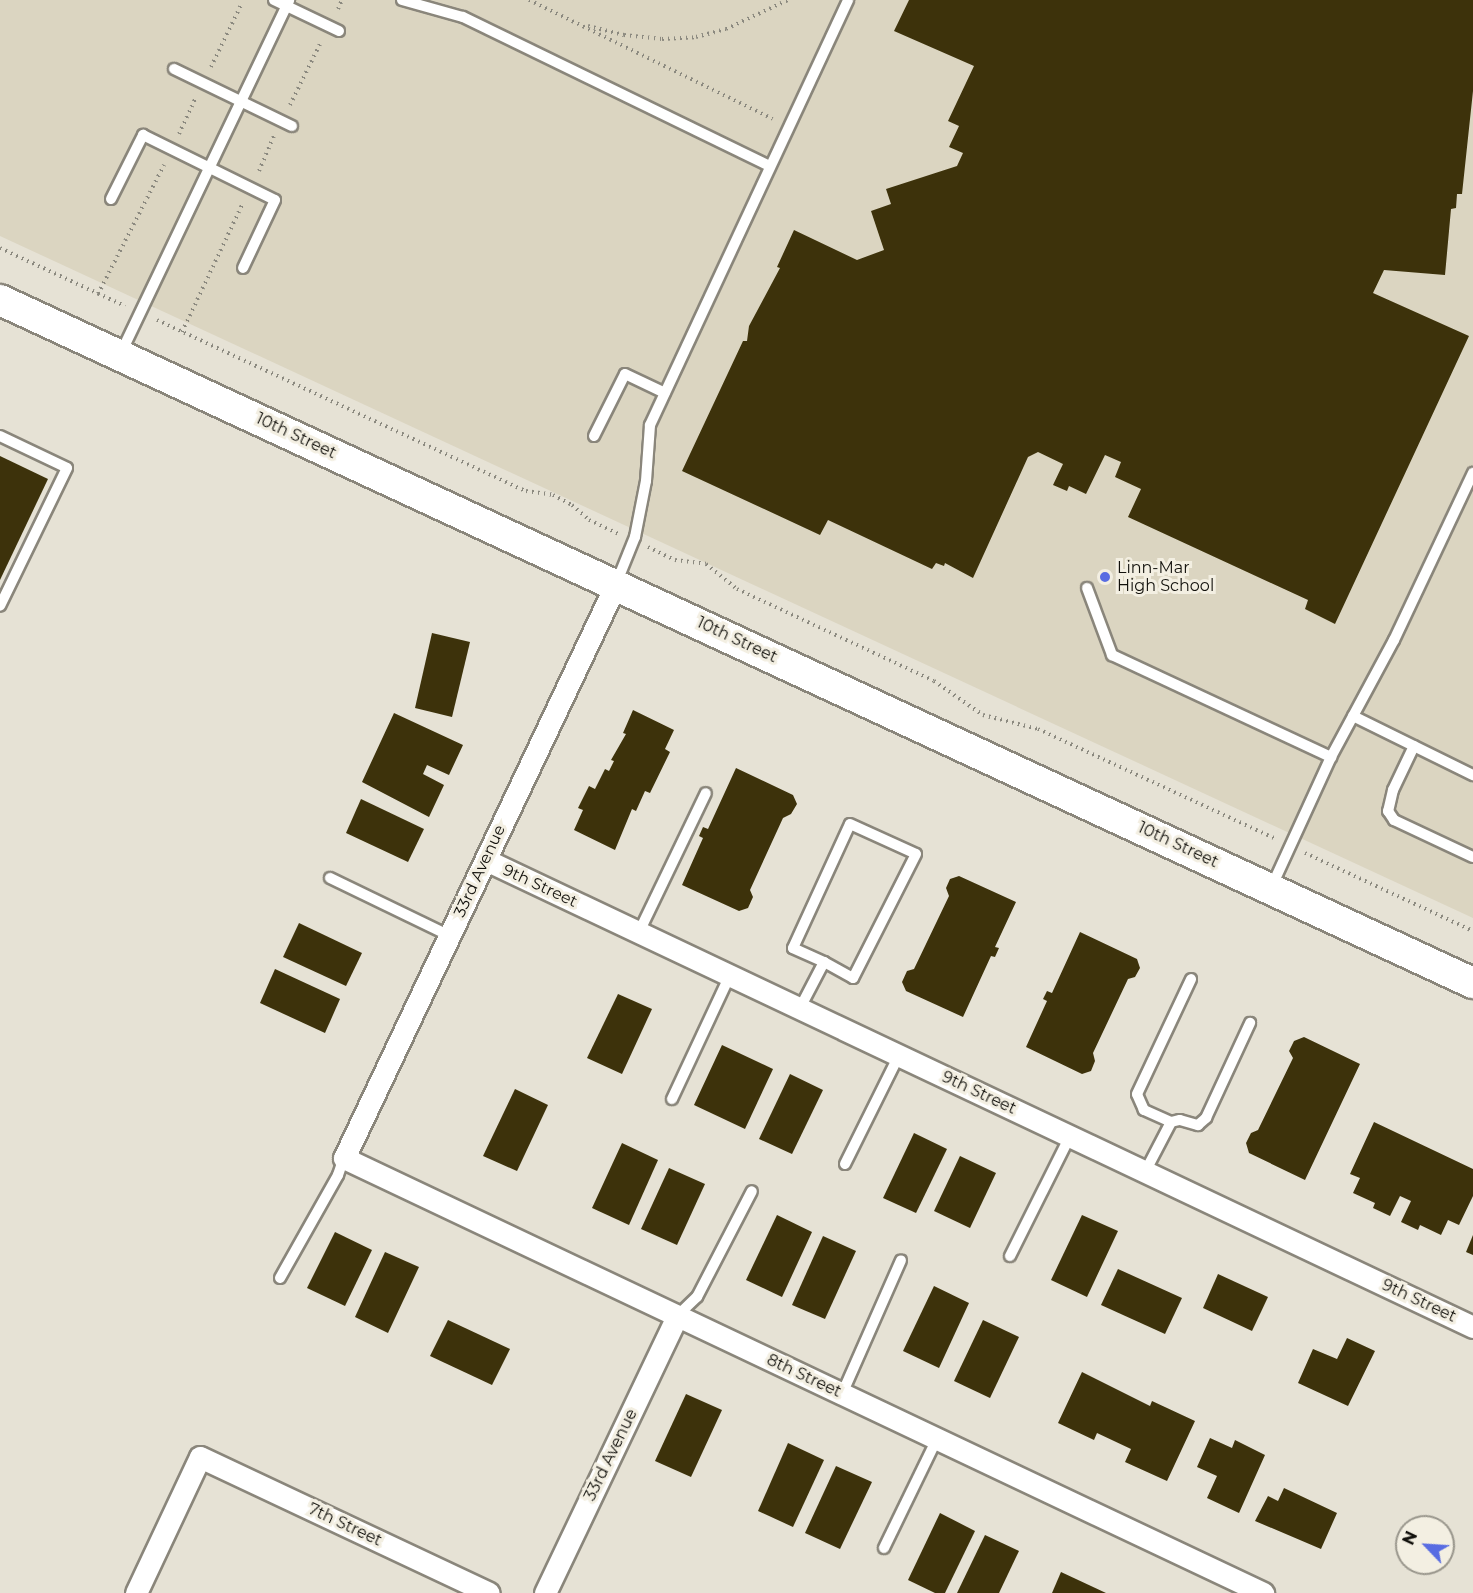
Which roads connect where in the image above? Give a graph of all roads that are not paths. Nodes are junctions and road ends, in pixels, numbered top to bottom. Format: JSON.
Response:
{"nodes":[{"id":1,"x":274,"y":0,"type":"edge"},
{"id":2,"x":402,"y":0,"type":"edge"},
{"id":3,"x":848,"y":0,"type":"edge"},
{"id":4,"x":287,"y":3,"type":"edge"},
{"id":5,"x":339,"y":31,"type":"dead end"},
{"id":6,"x":174,"y":69,"type":"dead end"},
{"id":7,"x":241,"y":101,"type":"junction"},
{"id":8,"x":292,"y":126,"type":"dead end"},
{"id":9,"x":770,"y":166,"type":"junction"},
{"id":10,"x":209,"y":168,"type":"junction"},
{"id":11,"x":111,"y":199,"type":"dead end"},
{"id":12,"x":243,"y":268,"type":"dead end"},
{"id":13,"x":0,"y":300,"type":"edge"},
{"id":14,"x":120,"y":355,"type":"junction"},
{"id":15,"x":664,"y":393,"type":"junction"},
{"id":16,"x":0,"y":436,"type":"edge"},
{"id":17,"x":594,"y":436,"type":"dead end"},
{"id":18,"x":1473,"y":473,"type":"edge"},
{"id":19,"x":616,"y":584,"type":"junction"},
{"id":20,"x":1087,"y":588,"type":"dead end"},
{"id":21,"x":0,"y":606,"type":"edge"},
{"id":22,"x":1353,"y":717,"type":"junction"},
{"id":23,"x":1414,"y":746,"type":"junction"},
{"id":24,"x":1331,"y":757,"type":"junction"},
{"id":25,"x":1473,"y":775,"type":"edge"},
{"id":26,"x":706,"y":793,"type":"dead end"},
{"id":27,"x":1473,"y":857,"type":"edge"},
{"id":28,"x":486,"y":860,"type":"junction"},
{"id":29,"x":330,"y":878,"type":"dead end"},
{"id":30,"x":1270,"y":888,"type":"junction"},
{"id":31,"x":639,"y":932,"type":"junction"},
{"id":32,"x":450,"y":936,"type":"junction"},
{"id":33,"x":824,"y":963,"type":"junction"},
{"id":34,"x":730,"y":975,"type":"junction"},
{"id":35,"x":1191,"y":979,"type":"dead end"},
{"id":36,"x":1473,"y":983,"type":"edge"},
{"id":37,"x":800,"y":1008,"type":"junction"},
{"id":38,"x":1250,"y":1023,"type":"dead end"},
{"id":39,"x":899,"y":1055,"type":"junction"},
{"id":40,"x":672,"y":1099,"type":"dead end"},
{"id":41,"x":1171,"y":1122,"type":"junction"},
{"id":42,"x":1070,"y":1136,"type":"junction"},
{"id":43,"x":344,"y":1158,"type":"junction"},
{"id":44,"x":845,"y":1164,"type":"dead end"},
{"id":45,"x":1145,"y":1172,"type":"junction"},
{"id":46,"x":752,"y":1191,"type":"dead end"},
{"id":47,"x":1010,"y":1257,"type":"dead end"},
{"id":48,"x":901,"y":1260,"type":"dead end"},
{"id":49,"x":280,"y":1278,"type":"dead end"},
{"id":50,"x":677,"y":1316,"type":"junction"},
{"id":51,"x":1473,"y":1327,"type":"edge"},
{"id":52,"x":842,"y":1394,"type":"junction"},
{"id":53,"x":937,"y":1439,"type":"junction"},
{"id":54,"x":884,"y":1548,"type":"dead end"},
{"id":55,"x":136,"y":1593,"type":"edge"},
{"id":56,"x":489,"y":1593,"type":"edge"},
{"id":57,"x":545,"y":1593,"type":"edge"},
{"id":58,"x":1263,"y":1593,"type":"edge"}],
"edges":[{"from":1,"to":4,"type":"lane"},
{"from":2,"to":9,"type":"lane"},
{"from":3,"to":9,"type":"lane"},
{"from":4,"to":5,"type":"lane"},
{"from":4,"to":7,"type":"lane"},
{"from":6,"to":7,"type":"lane"},
{"from":7,"to":8,"type":"lane"},
{"from":7,"to":10,"type":"lane"},
{"from":9,"to":15,"type":"lane"},
{"from":10,"to":11,"type":"lane"},
{"from":10,"to":12,"type":"lane"},
{"from":10,"to":14,"type":"lane"},
{"from":13,"to":14,"type":"street","name":"10th Street"},
{"from":14,"to":19,"type":"street","name":"10th Street"},
{"from":15,"to":17,"type":"lane"},
{"from":15,"to":19,"type":"lane"},
{"from":16,"to":21,"type":"lane"},
{"from":18,"to":22,"type":"lane"},
{"from":19,"to":28,"type":"street","name":"33rd Avenue"},
{"from":19,"to":30,"type":"street","name":"10th Street"},
{"from":20,"to":24,"type":"lane"},
{"from":22,"to":23,"type":"lane"},
{"from":22,"to":24,"type":"lane"},
{"from":23,"to":25,"type":"lane"},
{"from":23,"to":27,"type":"lane"},
{"from":24,"to":30,"type":"lane"},
{"from":26,"to":31,"type":"lane"},
{"from":28,"to":31,"type":"street","name":"9th Street"},
{"from":28,"to":32,"type":"street","name":"33rd Avenue"},
{"from":29,"to":32,"type":"lane"},
{"from":30,"to":36,"type":"street","name":"10th Street"},
{"from":31,"to":34,"type":"street","name":"9th Street"},
{"from":32,"to":43,"type":"street","name":"33rd Avenue"},
{"from":33,"to":33,"type":"lane"},
{"from":33,"to":37,"type":"lane"},
{"from":34,"to":37,"type":"street","name":"9th Street"},
{"from":34,"to":40,"type":"lane"},
{"from":35,"to":41,"type":"lane"},
{"from":37,"to":39,"type":"street","name":"9th Street"},
{"from":38,"to":41,"type":"lane"},
{"from":39,"to":42,"type":"street","name":"9th Street"},
{"from":39,"to":44,"type":"lane"},
{"from":41,"to":45,"type":"lane"},
{"from":42,"to":45,"type":"street","name":"9th Street"},
{"from":42,"to":47,"type":"lane"},
{"from":43,"to":49,"type":"lane"},
{"from":43,"to":50,"type":"street","name":"8th Street"},
{"from":45,"to":51,"type":"street","name":"9th Street"},
{"from":46,"to":50,"type":"lane"},
{"from":48,"to":52,"type":"lane"},
{"from":50,"to":52,"type":"street","name":"8th Street"},
{"from":50,"to":57,"type":"street","name":"33rd Avenue"},
{"from":52,"to":53,"type":"street","name":"8th Street"},
{"from":53,"to":54,"type":"lane"},
{"from":53,"to":58,"type":"street","name":"8th Street"},
{"from":55,"to":56,"type":"street","name":"7th Street"}]}
